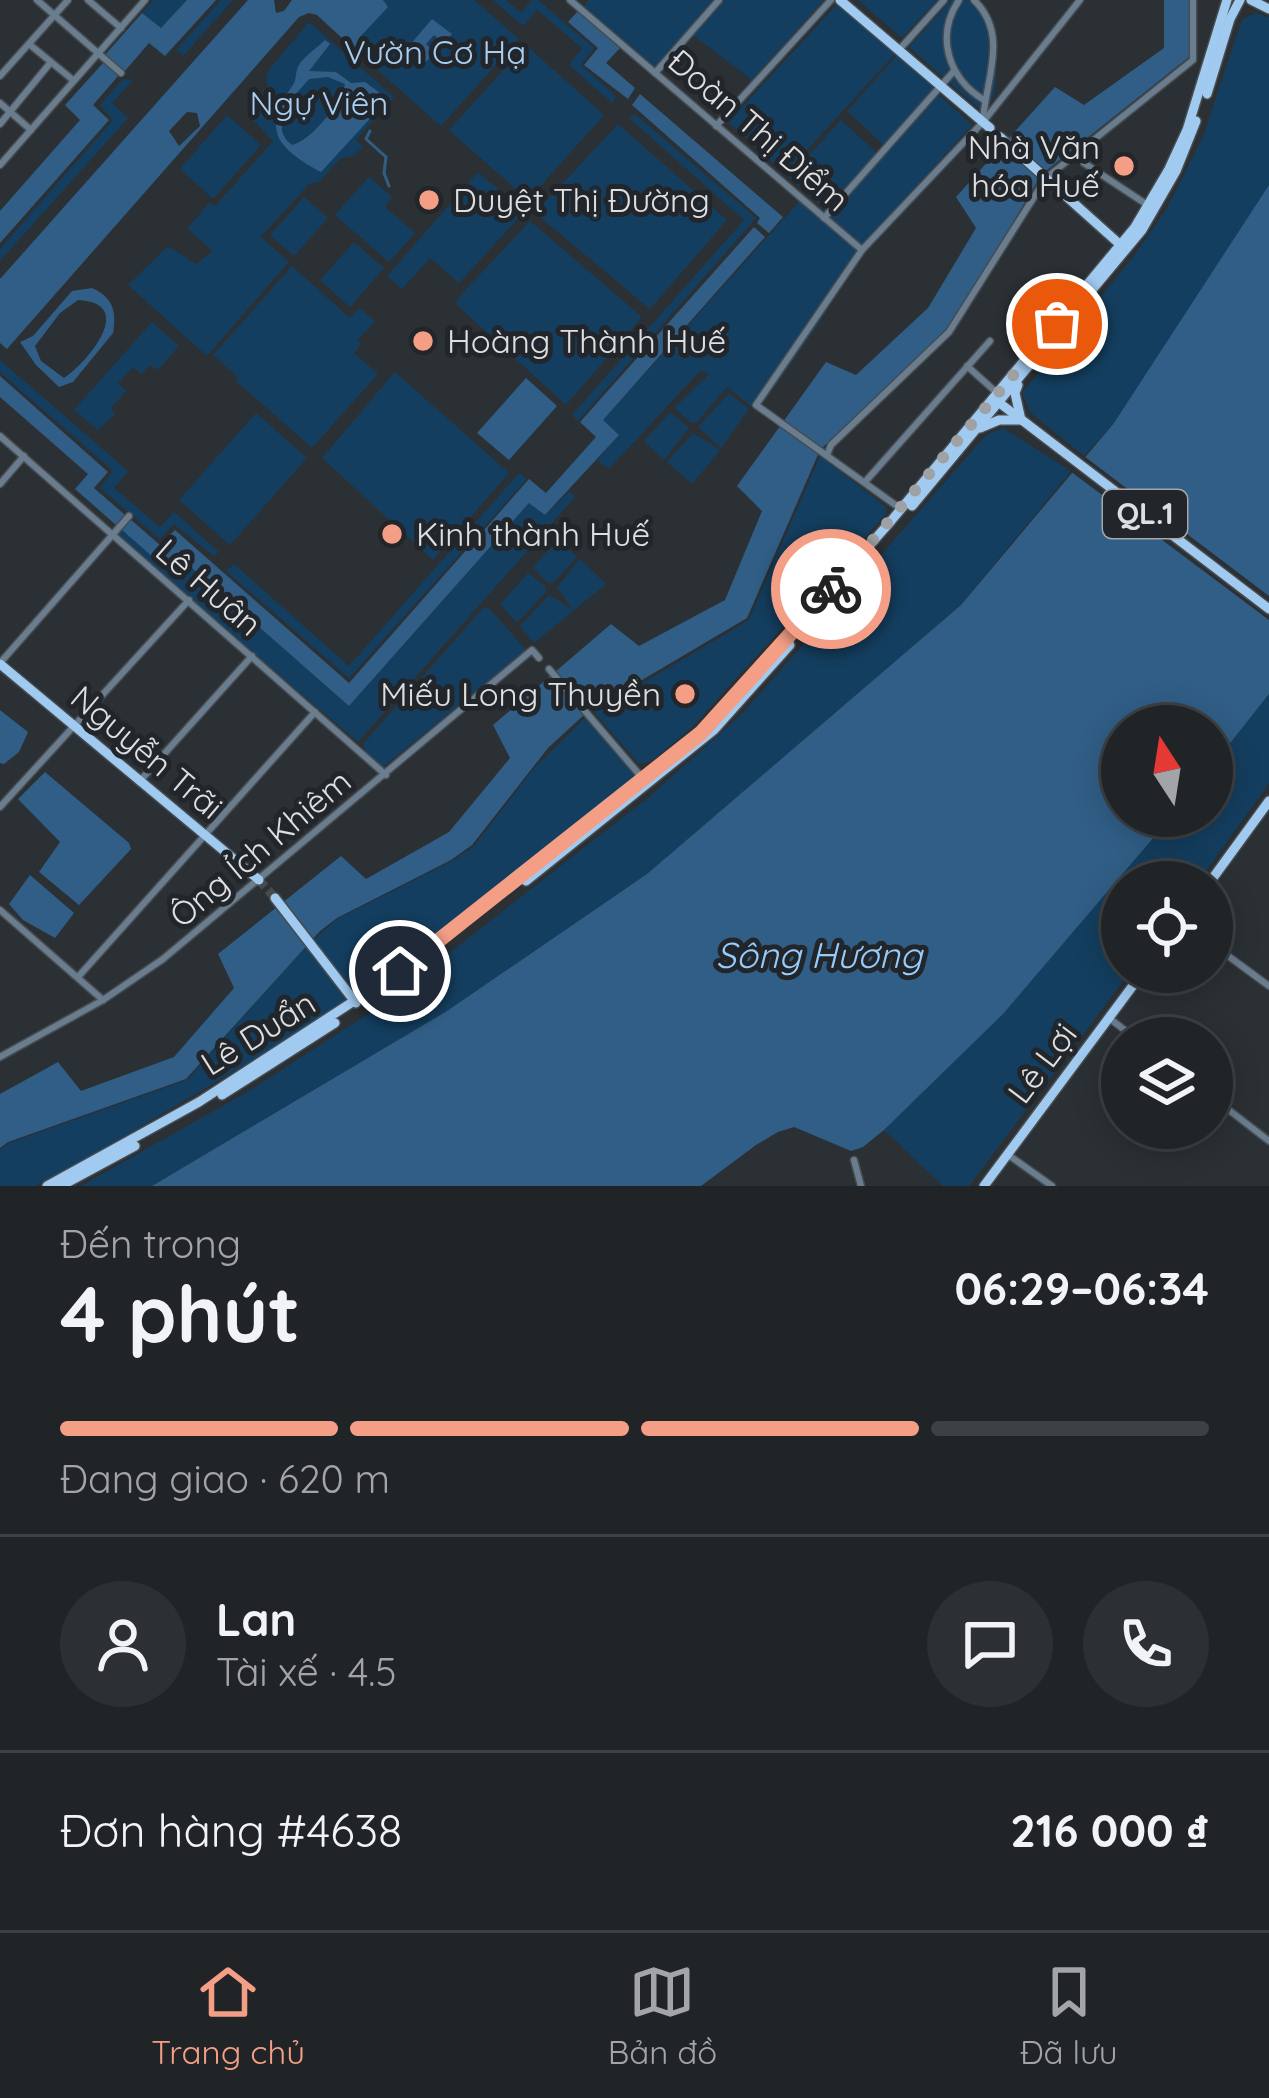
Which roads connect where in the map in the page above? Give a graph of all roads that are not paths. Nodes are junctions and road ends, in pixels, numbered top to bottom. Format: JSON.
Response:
{"nodes":[{"id":1,"x":38,"y":0,"type":"edge"},
{"id":2,"x":68,"y":0,"type":"edge"},
{"id":3,"x":88,"y":0,"type":"edge"},
{"id":4,"x":145,"y":0,"type":"edge"},
{"id":5,"x":570,"y":0,"type":"edge"},
{"id":6,"x":719,"y":0,"type":"edge"},
{"id":7,"x":836,"y":0,"type":"edge"},
{"id":8,"x":944,"y":0,"type":"edge"},
{"id":9,"x":959,"y":0,"type":"edge"},
{"id":10,"x":974,"y":0,"type":"edge"},
{"id":11,"x":1080,"y":0,"type":"edge"},
{"id":12,"x":1193,"y":0,"type":"edge"},
{"id":13,"x":1228,"y":0,"type":"edge"},
{"id":14,"x":1240,"y":0,"type":"edge"},
{"id":15,"x":1252,"y":0,"type":"edge"},
{"id":16,"x":581,"y":3,"type":"edge"},
{"id":17,"x":1269,"y":9,"type":"edge"},
{"id":18,"x":56,"y":15,"type":"junction"},
{"id":19,"x":121,"y":28,"type":"junction"},
{"id":20,"x":29,"y":44,"type":"junction"},
{"id":21,"x":898,"y":51,"type":"junction"},
{"id":22,"x":98,"y":52,"type":"junction"},
{"id":23,"x":0,"y":56,"type":"edge"},
{"id":24,"x":50,"y":62,"type":"junction"},
{"id":25,"x":10,"y":64,"type":"junction"},
{"id":26,"x":954,"y":71,"type":"junction"},
{"id":27,"x":122,"y":73,"type":"dead end"},
{"id":28,"x":655,"y":73,"type":"junction"},
{"id":29,"x":0,"y":76,"type":"edge"},
{"id":30,"x":74,"y":81,"type":"junction"},
{"id":31,"x":940,"y":87,"type":"junction"},
{"id":32,"x":984,"y":100,"type":"junction"},
{"id":33,"x":0,"y":103,"type":"edge"},
{"id":34,"x":12,"y":111,"type":"junction"},
{"id":35,"x":0,"y":124,"type":"edge"},
{"id":36,"x":986,"y":125,"type":"junction"},
{"id":37,"x":716,"y":126,"type":"junction"},
{"id":38,"x":31,"y":130,"type":"junction"},
{"id":39,"x":1000,"y":137,"type":"dead end"},
{"id":40,"x":1084,"y":163,"type":"dead end"},
{"id":41,"x":0,"y":165,"type":"edge"},
{"id":42,"x":1044,"y":176,"type":"junction"},
{"id":43,"x":1150,"y":206,"type":"junction"},
{"id":44,"x":824,"y":218,"type":"junction"},
{"id":45,"x":1123,"y":248,"type":"junction"},
{"id":46,"x":862,"y":250,"type":"junction"},
{"id":47,"x":990,"y":341,"type":"dead end"},
{"id":48,"x":968,"y":366,"type":"junction"},
{"id":49,"x":1020,"y":378,"type":"junction"},
{"id":50,"x":997,"y":399,"type":"junction"},
{"id":51,"x":1021,"y":420,"type":"junction"},
{"id":52,"x":974,"y":432,"type":"junction"},
{"id":53,"x":0,"y":436,"type":"edge"},
{"id":54,"x":825,"y":453,"type":"junction"},
{"id":55,"x":24,"y":456,"type":"junction"},
{"id":56,"x":864,"y":482,"type":"junction"},
{"id":57,"x":0,"y":484,"type":"edge"},
{"id":58,"x":903,"y":511,"type":"junction"},
{"id":59,"x":129,"y":516,"type":"dead end"},
{"id":60,"x":113,"y":535,"type":"junction"},
{"id":61,"x":189,"y":600,"type":"junction"},
{"id":62,"x":1269,"y":609,"type":"edge"},
{"id":63,"x":252,"y":656,"type":"junction"},
{"id":64,"x":539,"y":658,"type":"dead end"},
{"id":65,"x":0,"y":664,"type":"edge"},
{"id":66,"x":549,"y":669,"type":"dead end"},
{"id":67,"x":315,"y":712,"type":"junction"},
{"id":68,"x":75,"y":726,"type":"junction"},
{"id":69,"x":386,"y":775,"type":"junction"},
{"id":70,"x":139,"y":782,"type":"junction"},
{"id":71,"x":646,"y":783,"type":"junction"},
{"id":72,"x":1269,"y":801,"type":"edge"},
{"id":73,"x":0,"y":807,"type":"edge"},
{"id":74,"x":203,"y":836,"type":"junction"},
{"id":75,"x":1225,"y":861,"type":"edge"},
{"id":76,"x":259,"y":880,"type":"junction"},
{"id":77,"x":275,"y":898,"type":"tunnel mouth"},
{"id":78,"x":0,"y":910,"type":"edge"},
{"id":79,"x":1233,"y":959,"type":"edge"},
{"id":80,"x":78,"y":976,"type":"junction"},
{"id":81,"x":1269,"y":986,"type":"edge"},
{"id":82,"x":1128,"y":993,"type":"edge"},
{"id":83,"x":103,"y":1000,"type":"junction"},
{"id":84,"x":357,"y":1004,"type":"junction"},
{"id":85,"x":1110,"y":1017,"type":"edge"},
{"id":86,"x":1101,"y":1029,"type":"edge"},
{"id":87,"x":0,"y":1057,"type":"edge"},
{"id":88,"x":1233,"y":1113,"type":"edge"},
{"id":89,"x":1269,"y":1141,"type":"edge"},
{"id":90,"x":1007,"y":1154,"type":"junction"},
{"id":91,"x":854,"y":1160,"type":"dead end"},
{"id":92,"x":46,"y":1186,"type":"edge"},
{"id":93,"x":61,"y":1186,"type":"edge"},
{"id":94,"x":861,"y":1186,"type":"edge"},
{"id":95,"x":984,"y":1186,"type":"edge"},
{"id":96,"x":1052,"y":1186,"type":"edge"}],
"edges":[{"from":1,"to":18,"type":"street"},
{"from":2,"to":18,"type":"street"},
{"from":3,"to":19,"type":"street"},
{"from":4,"to":19,"type":"street"},
{"from":5,"to":16,"type":"street","name":"Đoàn Thị Điểm"},
{"from":6,"to":28,"type":"street"},
{"from":7,"to":21,"type":"main road"},
{"from":7,"to":37,"type":"street"},
{"from":8,"to":21,"type":"street"},
{"from":9,"to":26,"type":"street"},
{"from":10,"to":32,"type":"street"},
{"from":11,"to":36,"type":"street"},
{"from":12,"to":42,"type":"street"},
{"from":13,"to":43,"type":"main road"},
{"from":14,"to":45,"type":"main road"},
{"from":15,"to":17,"type":"main road"},
{"from":16,"to":28,"type":"street","name":"Đoàn Thị Điểm"},
{"from":18,"to":20,"type":"street"},
{"from":18,"to":22,"type":"street"},
{"from":19,"to":22,"type":"street"},
{"from":20,"to":24,"type":"street"},
{"from":20,"to":25,"type":"street"},
{"from":21,"to":31,"type":"main road"},
{"from":22,"to":27,"type":"street"},
{"from":22,"to":30,"type":"street"},
{"from":23,"to":25,"type":"street"},
{"from":24,"to":30,"type":"street"},
{"from":24,"to":34,"type":"street"},
{"from":25,"to":29,"type":"street"},
{"from":26,"to":31,"type":"street"},
{"from":26,"to":32,"type":"street"},
{"from":28,"to":37,"type":"street","name":"Đoàn Thị Điểm"},
{"from":30,"to":38,"type":"street"},
{"from":31,"to":36,"type":"main road"},
{"from":31,"to":44,"type":"street"},
{"from":32,"to":36,"type":"street"},
{"from":33,"to":34,"type":"street"},
{"from":34,"to":35,"type":"street"},
{"from":34,"to":38,"type":"street"},
{"from":36,"to":46,"type":"street"},
{"from":37,"to":44,"type":"street","name":"Đoàn Thị Điểm"},
{"from":38,"to":41,"type":"street"},
{"from":39,"to":42,"type":"main road"},
{"from":40,"to":43,"type":"street"},
{"from":42,"to":45,"type":"main road"},
{"from":42,"to":54,"type":"street"},
{"from":43,"to":45,"type":"main road"},
{"from":44,"to":46,"type":"street","name":"Đoàn Thị Điểm"},
{"from":45,"to":49,"type":"main road"},
{"from":45,"to":50,"type":"main road"},
{"from":46,"to":54,"type":"street"},
{"from":47,"to":48,"type":"street"},
{"from":48,"to":50,"type":"street"},
{"from":48,"to":56,"type":"street"},
{"from":49,"to":50,"type":"main road"},
{"from":49,"to":51,"type":"main road"},
{"from":50,"to":51,"type":"main road","number":"QL.1"},
{"from":50,"to":52,"type":"main road","name":"Lê Duẩn"},
{"from":50,"to":58,"type":"main road","name":"Lê Duẩn"},
{"from":51,"to":52,"type":"main road"},
{"from":51,"to":62,"type":"main road","number":"QL.1"},
{"from":52,"to":58,"type":"main road","name":"Lê Duẩn"},
{"from":53,"to":55,"type":"street","name":"Lê Huân"},
{"from":54,"to":56,"type":"street"},
{"from":55,"to":57,"type":"street"},
{"from":55,"to":60,"type":"street","name":"Lê Huân"},
{"from":56,"to":58,"type":"street"},
{"from":58,"to":71,"type":"main road","name":"Lê Duẩn"},
{"from":59,"to":60,"type":"street"},
{"from":60,"to":61,"type":"street","name":"Lê Huân"},
{"from":60,"to":65,"type":"street"},
{"from":61,"to":63,"type":"street","name":"Lê Huân"},
{"from":61,"to":68,"type":"street"},
{"from":63,"to":67,"type":"street","name":"Lê Huân"},
{"from":63,"to":70,"type":"street"},
{"from":64,"to":69,"type":"street","name":"Ông Ích Khiêm"},
{"from":65,"to":68,"type":"main road","name":"Nguyễn Trãi"},
{"from":66,"to":71,"type":"street"},
{"from":67,"to":69,"type":"street","name":"Lê Huân"},
{"from":67,"to":74,"type":"street"},
{"from":68,"to":70,"type":"main road","name":"Nguyễn Trãi"},
{"from":68,"to":73,"type":"street"},
{"from":69,"to":76,"type":"street","name":"Ông Ích Khiêm"},
{"from":70,"to":74,"type":"main road","name":"Nguyễn Trãi"},
{"from":71,"to":84,"type":"main road","name":"Lê Duẩn"},
{"from":72,"to":75,"type":"main road"},
{"from":74,"to":76,"type":"main road","name":"Nguyễn Trãi"},
{"from":74,"to":80,"type":"street"},
{"from":76,"to":83,"type":"street","name":"Ông Ích Khiêm"},
{"from":77,"to":84,"type":"main road"},
{"from":78,"to":80,"type":"street"},
{"from":79,"to":81,"type":"street"},
{"from":80,"to":83,"type":"street"},
{"from":82,"to":85,"type":"main road","name":"Lê Lợi"},
{"from":83,"to":87,"type":"street","name":"Ông Ích Khiêm"},
{"from":84,"to":92,"type":"main road","name":"Lê Duẩn"},
{"from":84,"to":93,"type":"main road","name":"Lê Duẩn"},
{"from":86,"to":90,"type":"main road","name":"Lê Lợi"},
{"from":88,"to":89,"type":"street"},
{"from":90,"to":95,"type":"main road","name":"Lê Lợi"},
{"from":90,"to":96,"type":"street"},
{"from":91,"to":94,"type":"street"}]}
